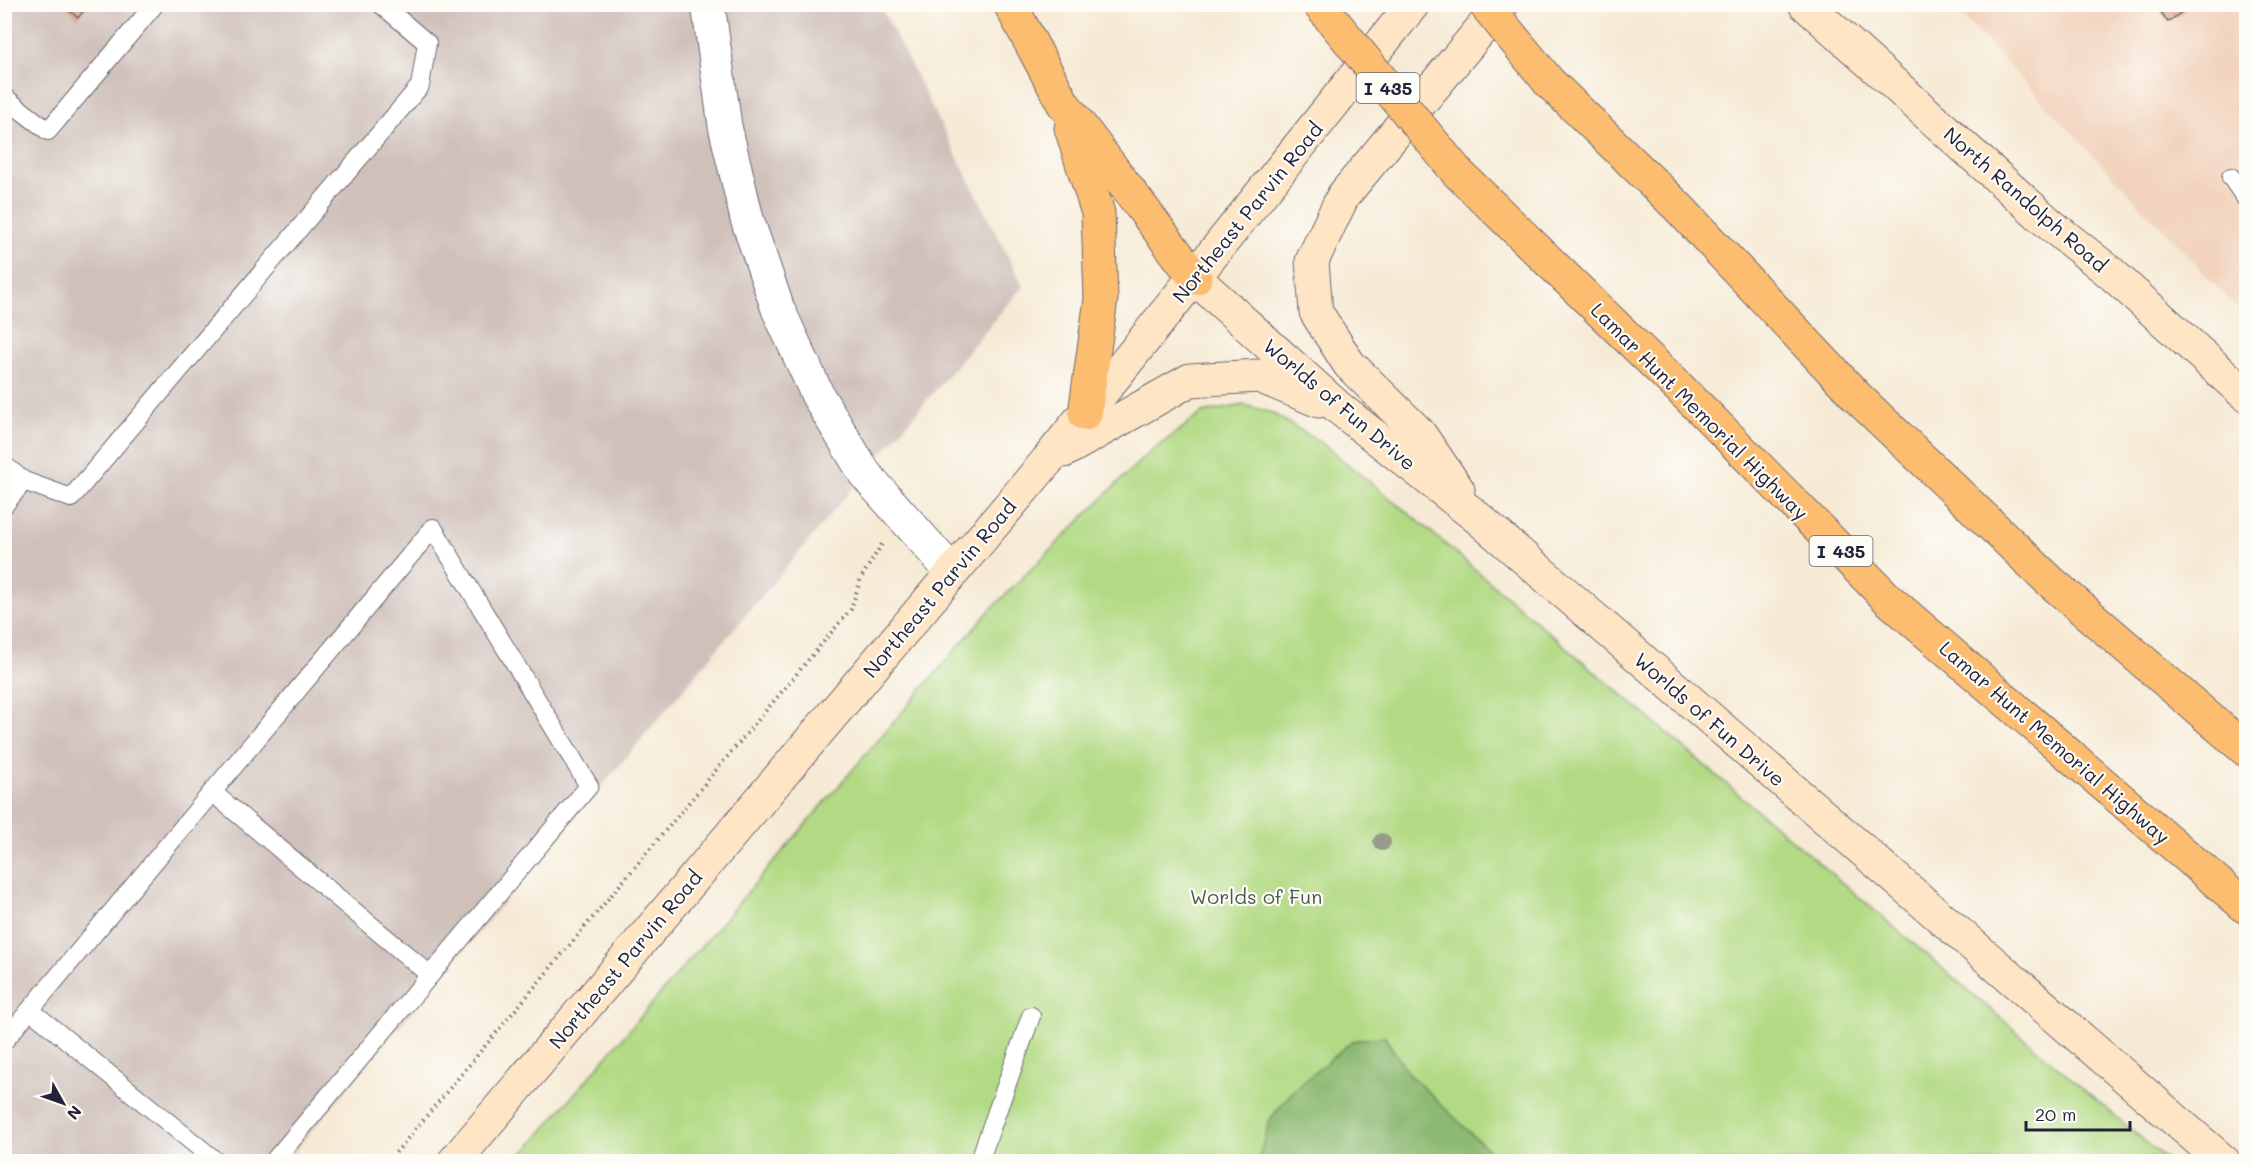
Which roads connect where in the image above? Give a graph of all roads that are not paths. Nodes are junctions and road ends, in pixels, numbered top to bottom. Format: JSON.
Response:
{"nodes":[{"id":1,"x":155,"y":4,"type":"edge"},
{"id":2,"x":381,"y":4,"type":"edge"},
{"id":3,"x":708,"y":4,"type":"edge"},
{"id":4,"x":1011,"y":4,"type":"edge"},
{"id":5,"x":1318,"y":4,"type":"edge"},
{"id":6,"x":1413,"y":4,"type":"edge"},
{"id":7,"x":1485,"y":4,"type":"edge"},
{"id":8,"x":1502,"y":4,"type":"edge"},
{"id":9,"x":1805,"y":4,"type":"edge"},
{"id":10,"x":4,"y":97,"type":"edge"},
{"id":11,"x":1063,"y":103,"type":"junction"},
{"id":12,"x":2230,"y":177,"type":"dead end"},
{"id":13,"x":2247,"y":199,"type":"edge"},
{"id":14,"x":1195,"y":278,"type":"junction"},
{"id":15,"x":2247,"y":394,"type":"edge"},
{"id":16,"x":1340,"y":409,"type":"junction"},
{"id":17,"x":1085,"y":414,"type":"junction"},
{"id":18,"x":1047,"y":460,"type":"junction"},
{"id":19,"x":4,"y":465,"type":"edge"},
{"id":20,"x":24,"y":481,"type":"junction"},
{"id":21,"x":4,"y":505,"type":"edge"},
{"id":22,"x":1478,"y":518,"type":"junction"},
{"id":23,"x":952,"y":572,"type":"junction"},
{"id":24,"x":2247,"y":750,"type":"edge"},
{"id":25,"x":213,"y":792,"type":"junction"},
{"id":26,"x":2247,"y":907,"type":"edge"},
{"id":27,"x":430,"y":975,"type":"junction"},
{"id":28,"x":30,"y":1010,"type":"junction"},
{"id":29,"x":1031,"y":1016,"type":"dead end"},
{"id":30,"x":4,"y":1041,"type":"edge"},
{"id":31,"x":217,"y":1161,"type":"edge"},
{"id":32,"x":273,"y":1161,"type":"edge"},
{"id":33,"x":454,"y":1161,"type":"edge"},
{"id":34,"x":979,"y":1161,"type":"edge"},
{"id":35,"x":2224,"y":1161,"type":"edge"}],
"edges":[{"from":1,"to":10,"type":"lane"},
{"from":2,"to":20,"type":"lane"},
{"from":3,"to":23,"type":"street"},
{"from":4,"to":11,"type":"highway"},
{"from":5,"to":26,"type":"highway","name":"Lamar Hunt Memorial Highway","number":"I 435","bridge":true},
{"from":6,"to":14,"type":"main road","name":"Northeast Parvin Road"},
{"from":7,"to":24,"type":"highway","bridge":true},
{"from":8,"to":22,"type":"main road"},
{"from":9,"to":15,"type":"main road","name":"North Randolph Road"},
{"from":11,"to":14,"type":"highway"},
{"from":11,"to":17,"type":"highway"},
{"from":12,"to":13,"type":"lane"},
{"from":14,"to":16,"type":"main road","name":"Worlds of Fun Drive"},
{"from":14,"to":17,"type":"main road","name":"Northeast Parvin Road"},
{"from":16,"to":18,"type":"main road"},
{"from":16,"to":22,"type":"main road","name":"Worlds of Fun Drive"},
{"from":17,"to":18,"type":"main road","name":"Northeast Parvin Road"},
{"from":18,"to":23,"type":"main road","name":"Northeast Parvin Road"},
{"from":19,"to":20,"type":"lane"},
{"from":20,"to":21,"type":"lane"},
{"from":22,"to":35,"type":"main road","name":"Worlds of Fun Drive"},
{"from":23,"to":33,"type":"main road","name":"Northeast Parvin Road"},
{"from":25,"to":27,"type":"lane"},
{"from":25,"to":27,"type":"lane"},
{"from":25,"to":28,"type":"lane"},
{"from":27,"to":32,"type":"lane"},
{"from":28,"to":30,"type":"lane"},
{"from":28,"to":31,"type":"lane"},
{"from":29,"to":34,"type":"lane"}]}
